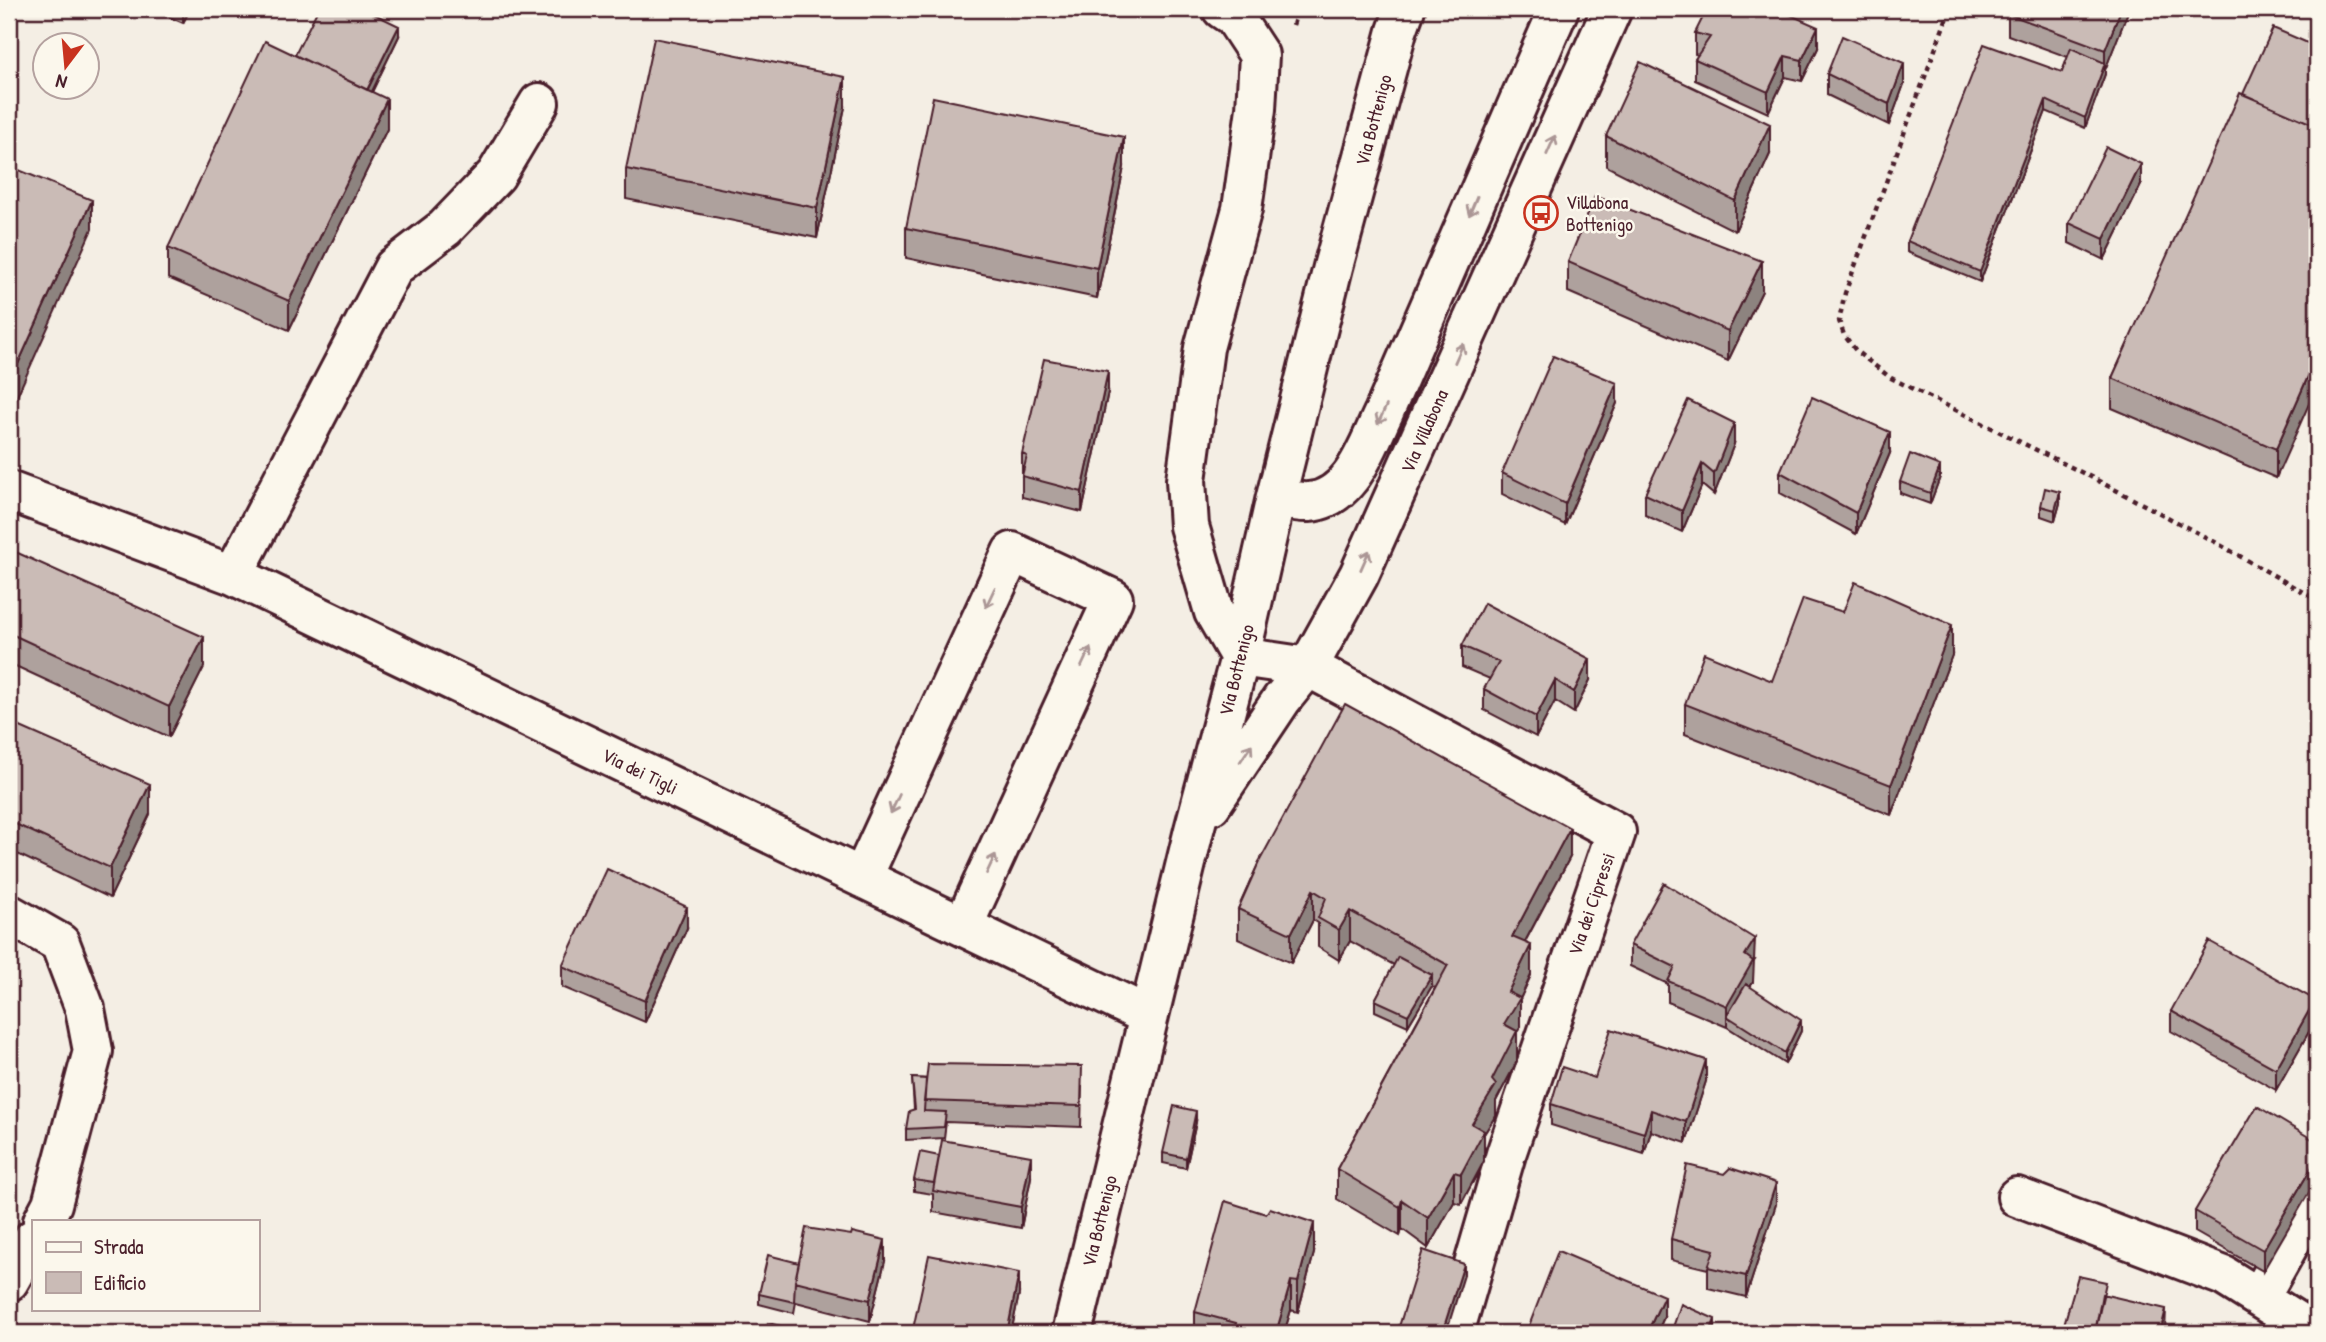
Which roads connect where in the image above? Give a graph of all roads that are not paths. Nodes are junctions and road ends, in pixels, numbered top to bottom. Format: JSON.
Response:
{"nodes":[{"id":1,"x":1222,"y":9,"type":"edge"},
{"id":2,"x":1405,"y":9,"type":"edge"},
{"id":3,"x":1559,"y":9,"type":"edge"},
{"id":4,"x":1612,"y":9,"type":"edge"},
{"id":5,"x":539,"y":103,"type":"dead end"},
{"id":6,"x":9,"y":491,"type":"edge"},
{"id":7,"x":1276,"y":497,"type":"junction"},
{"id":8,"x":233,"y":575,"type":"junction"},
{"id":9,"x":1240,"y":657,"type":"junction"},
{"id":10,"x":1308,"y":667,"type":"junction"},
{"id":11,"x":1194,"y":830,"type":"junction"},
{"id":12,"x":862,"y":878,"type":"junction"},
{"id":13,"x":12,"y":925,"type":"edge"},
{"id":14,"x":963,"y":926,"type":"junction"},
{"id":15,"x":1149,"y":1016,"type":"junction"},
{"id":16,"x":2317,"y":1195,"type":"edge"},
{"id":17,"x":2017,"y":1197,"type":"dead end"},
{"id":18,"x":43,"y":1220,"type":"edge"},
{"id":19,"x":32,"y":1241,"type":"edge"},
{"id":20,"x":9,"y":1281,"type":"edge"},
{"id":21,"x":2259,"y":1298,"type":"junction"},
{"id":22,"x":1072,"y":1333,"type":"edge"},
{"id":23,"x":1454,"y":1333,"type":"edge"},
{"id":24,"x":2315,"y":1333,"type":"edge"}],
"edges":[{"from":1,"to":9,"type":"street"},
{"from":2,"to":7,"type":"street","name":"Via Bottenigo"},
{"from":3,"to":7,"type":"street","one_way":true},
{"from":10,"to":4,"type":"street","name":"Via Villabona","one_way":true},
{"from":5,"to":8,"type":"street"},
{"from":6,"to":8,"type":"street","name":"Via dei Tigli"},
{"from":7,"to":9,"type":"street","name":"Via Bottenigo"},
{"from":8,"to":12,"type":"street","name":"Via dei Tigli"},
{"from":9,"to":10,"type":"street","name":"Via dei Cipressi"},
{"from":9,"to":11,"type":"street","name":"Via Bottenigo"},
{"from":11,"to":10,"type":"street","name":"Via Villabona","one_way":true},
{"from":10,"to":23,"type":"street","name":"Via dei Cipressi"},
{"from":11,"to":15,"type":"street","name":"Via Bottenigo"},
{"from":12,"to":14,"type":"street","name":"Via dei Tigli"},
{"from":14,"to":12,"type":"street","one_way":true},
{"from":13,"to":18,"type":"street"},
{"from":14,"to":15,"type":"street","name":"Via dei Tigli"},
{"from":15,"to":22,"type":"street","name":"Via Bottenigo"},
{"from":16,"to":21,"type":"street"},
{"from":17,"to":21,"type":"street"},
{"from":19,"to":20,"type":"street"},
{"from":21,"to":24,"type":"street"}]}
